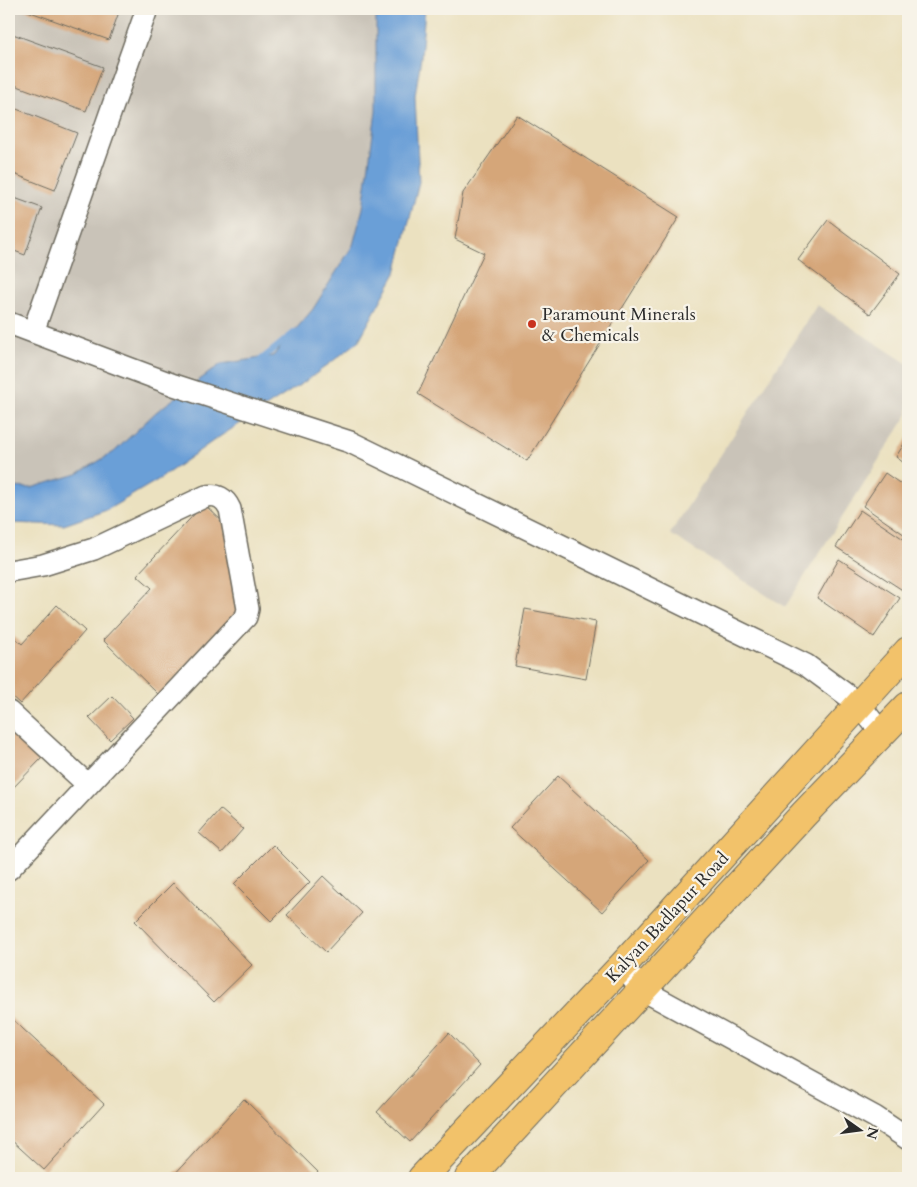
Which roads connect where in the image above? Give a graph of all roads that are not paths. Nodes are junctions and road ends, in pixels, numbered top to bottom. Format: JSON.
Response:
{"nodes":[{"id":1,"x":147,"y":9,"type":"edge"},
{"id":2,"x":9,"y":323,"type":"edge"},
{"id":3,"x":33,"y":332,"type":"junction"},
{"id":4,"x":9,"y":571,"type":"edge"},
{"id":5,"x":908,"y":651,"type":"edge"},
{"id":6,"x":859,"y":704,"type":"junction"},
{"id":7,"x":908,"y":706,"type":"edge"},
{"id":8,"x":9,"y":712,"type":"edge"},
{"id":9,"x":882,"y":734,"type":"junction"},
{"id":10,"x":88,"y":785,"type":"junction"},
{"id":11,"x":9,"y":870,"type":"edge"},
{"id":12,"x":622,"y":966,"type":"junction"},
{"id":13,"x":641,"y":989,"type":"junction"},
{"id":14,"x":908,"y":1139,"type":"edge"},
{"id":15,"x":422,"y":1178,"type":"edge"},
{"id":16,"x":469,"y":1178,"type":"edge"}],
"edges":[{"from":1,"to":3,"type":"street"},
{"from":2,"to":3,"type":"street"},
{"from":3,"to":6,"type":"street"},
{"from":4,"to":10,"type":"street"},
{"from":5,"to":6,"type":"main road","name":"Kalyan Badlapur Road"},
{"from":6,"to":9,"type":"street"},
{"from":6,"to":12,"type":"main road","name":"Kalyan Badlapur Road"},
{"from":7,"to":9,"type":"main road","name":"Kalyan Badlapur Road"},
{"from":8,"to":10,"type":"street"},
{"from":9,"to":13,"type":"main road","name":"Kalyan Badlapur Road"},
{"from":10,"to":11,"type":"street"},
{"from":12,"to":13,"type":"street"},
{"from":12,"to":15,"type":"main road","name":"Kalyan Badlapur Road"},
{"from":13,"to":14,"type":"street"},
{"from":13,"to":16,"type":"main road","name":"Kalyan Badlapur Road"}]}
